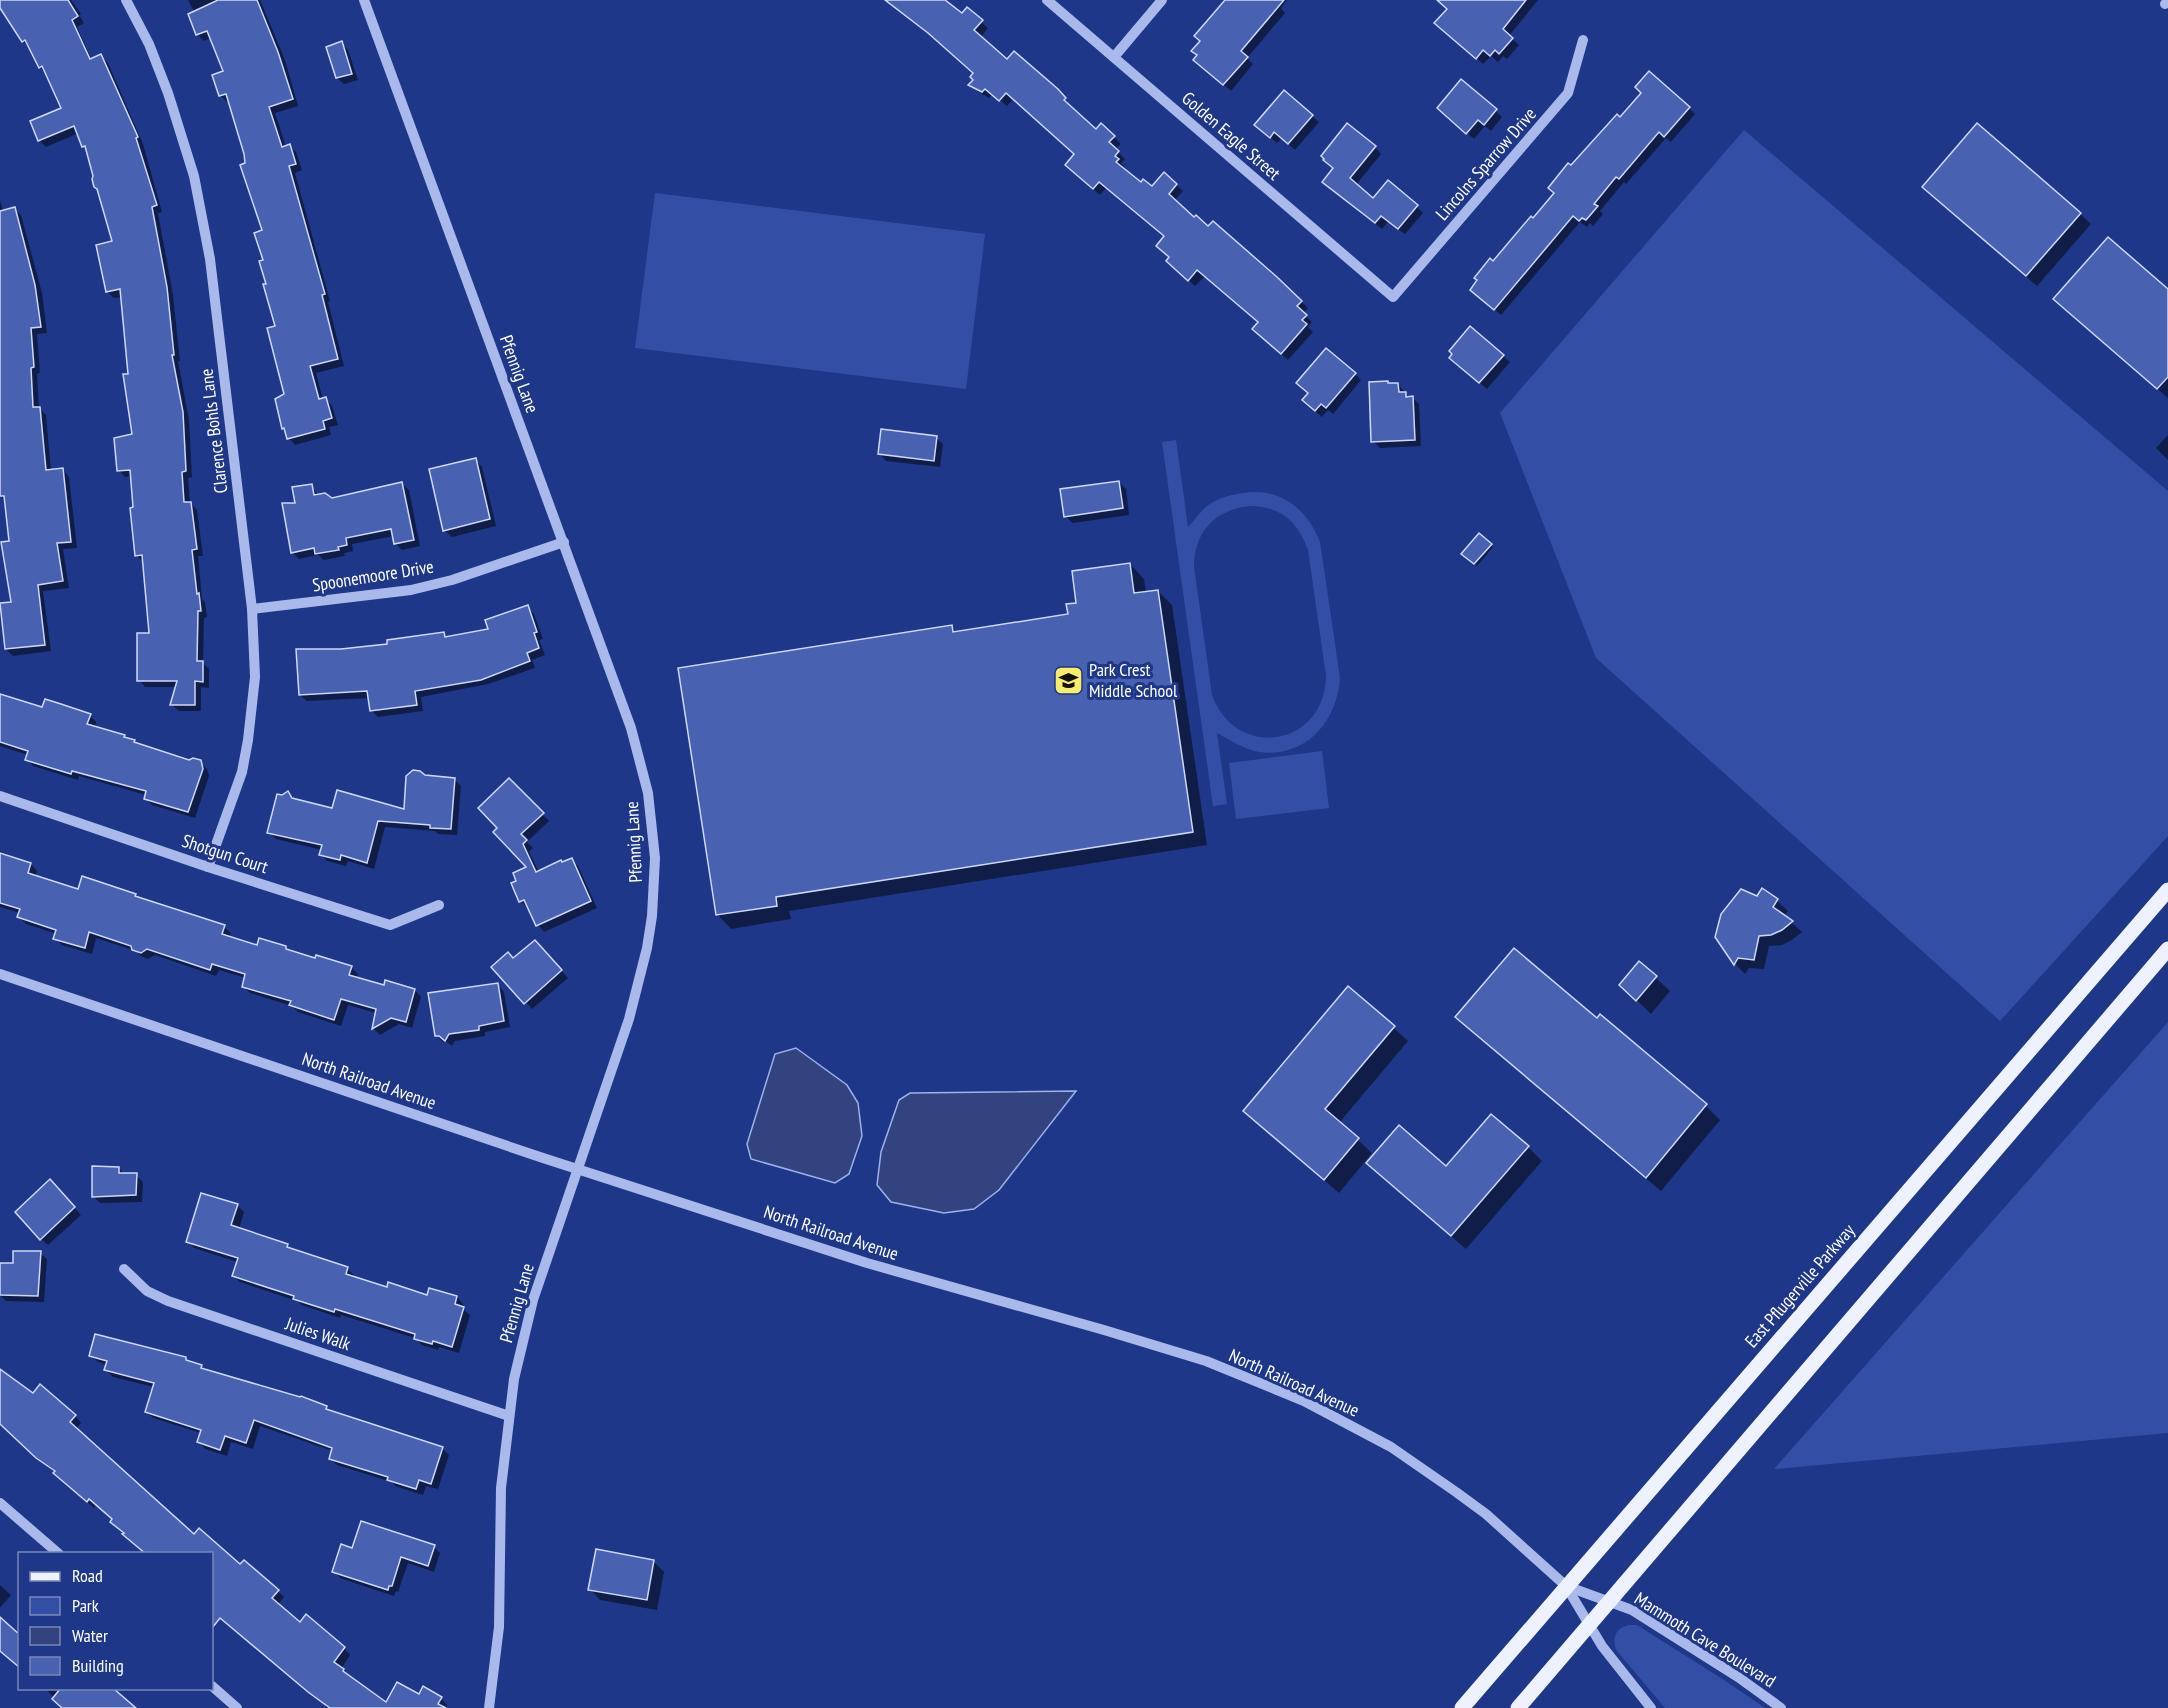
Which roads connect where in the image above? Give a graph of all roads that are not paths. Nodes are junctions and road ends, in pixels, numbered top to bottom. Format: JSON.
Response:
{"nodes":[{"id":1,"x":126,"y":0,"type":"edge"},
{"id":2,"x":364,"y":0,"type":"edge"},
{"id":3,"x":1047,"y":0,"type":"edge"},
{"id":4,"x":1162,"y":0,"type":"edge"},
{"id":5,"x":1583,"y":40,"type":"dead end"},
{"id":6,"x":1114,"y":57,"type":"junction"},
{"id":7,"x":1393,"y":297,"type":"joint"},
{"id":8,"x":564,"y":542,"type":"junction"},
{"id":9,"x":252,"y":609,"type":"junction"},
{"id":10,"x":0,"y":796,"type":"edge"},
{"id":11,"x":208,"y":867,"type":"junction"},
{"id":12,"x":2168,"y":890,"type":"edge"},
{"id":13,"x":439,"y":905,"type":"dead end"},
{"id":14,"x":2168,"y":949,"type":"edge"},
{"id":15,"x":0,"y":974,"type":"edge"},
{"id":16,"x":577,"y":1169,"type":"junction"},
{"id":17,"x":124,"y":1269,"type":"dead end"},
{"id":18,"x":509,"y":1416,"type":"junction"},
{"id":19,"x":0,"y":1503,"type":"edge"},
{"id":20,"x":57,"y":1552,"type":"edge"},
{"id":21,"x":1566,"y":1586,"type":"junction"},
{"id":22,"x":1609,"y":1602,"type":"junction"},
{"id":23,"x":1590,"y":1624,"type":"junction"},
{"id":24,"x":213,"y":1687,"type":"edge"},
{"id":25,"x":237,"y":1708,"type":"edge"},
{"id":26,"x":489,"y":1708,"type":"edge"},
{"id":27,"x":1462,"y":1708,"type":"edge"},
{"id":28,"x":1518,"y":1708,"type":"edge"},
{"id":29,"x":1651,"y":1708,"type":"edge"},
{"id":30,"x":1781,"y":1708,"type":"edge"}],
"edges":[{"from":1,"to":9,"type":"street","name":"Clarence Bohls Lane"},
{"from":2,"to":8,"type":"street","name":"Pfennig Lane"},
{"from":3,"to":6,"type":"street","name":"Golden Eagle Street"},
{"from":4,"to":6,"type":"street"},
{"from":5,"to":7,"type":"street","name":"Lincolns Sparrow Drive"},
{"from":6,"to":7,"type":"street","name":"Golden Eagle Street"},
{"from":8,"to":9,"type":"street","name":"Spoonemoore Drive"},
{"from":8,"to":16,"type":"street","name":"Pfennig Lane"},
{"from":9,"to":11,"type":"street","name":"Clarence Bohls Lane"},
{"from":10,"to":11,"type":"street","name":"Shotgun Court"},
{"from":11,"to":13,"type":"street","name":"Shotgun Court"},
{"from":12,"to":21,"type":"main road","name":"East Pflugerville Parkway"},
{"from":14,"to":22,"type":"main road"},
{"from":15,"to":16,"type":"street","name":"North Railroad Avenue"},
{"from":16,"to":18,"type":"street","name":"Pfennig Lane"},
{"from":16,"to":21,"type":"street","name":"North Railroad Avenue"},
{"from":17,"to":18,"type":"street","name":"Julies Walk"},
{"from":18,"to":26,"type":"street","name":"Pfennig Lane"},
{"from":19,"to":20,"type":"street"},
{"from":21,"to":22,"type":"street","name":"North Railroad Avenue"},
{"from":21,"to":23,"type":"street"},
{"from":21,"to":27,"type":"main road","name":"East Pflugerville Parkway"},
{"from":22,"to":23,"type":"main road"},
{"from":22,"to":30,"type":"street","name":"Mammoth Cave Boulevard"},
{"from":23,"to":28,"type":"main road"},
{"from":23,"to":29,"type":"street"},
{"from":24,"to":25,"type":"street"}]}
